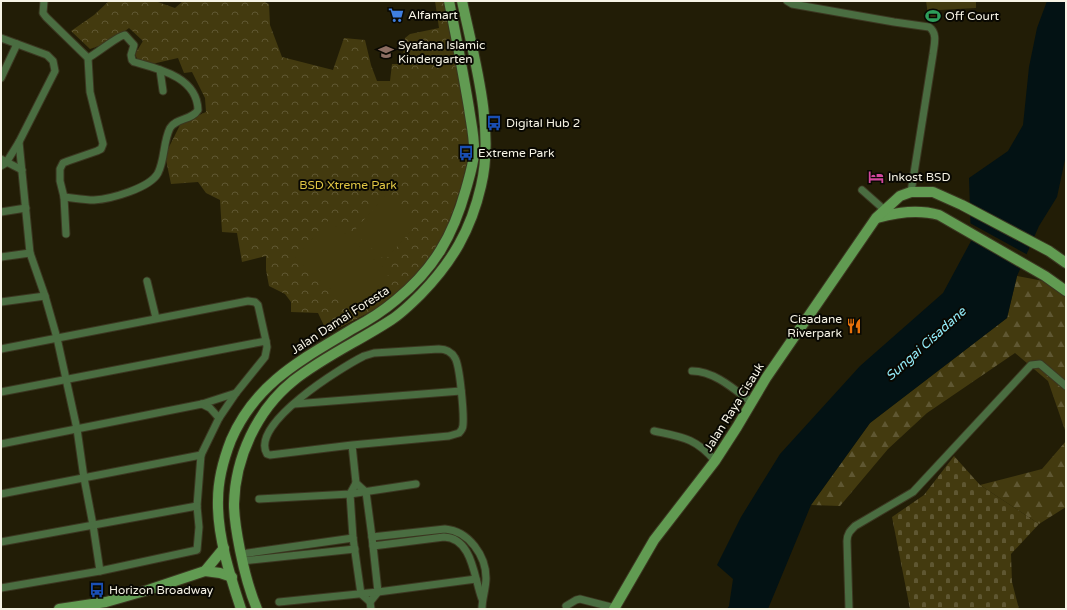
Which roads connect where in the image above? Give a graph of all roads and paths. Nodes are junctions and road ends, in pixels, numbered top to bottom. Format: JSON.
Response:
{"nodes":[{"id":1,"x":44,"y":1,"type":"edge"},
{"id":2,"x":449,"y":1,"type":"edge"},
{"id":3,"x":462,"y":1,"type":"edge"},
{"id":4,"x":787,"y":1,"type":"edge"},
{"id":5,"x":1,"y":38,"type":"edge"},
{"id":6,"x":17,"y":44,"type":"junction"},
{"id":7,"x":88,"y":58,"type":"junction"},
{"id":8,"x":160,"y":70,"type":"junction"},
{"id":9,"x":477,"y":73,"type":"junction"},
{"id":10,"x":464,"y":75,"type":"junction"},
{"id":11,"x":1,"y":78,"type":"edge"},
{"id":12,"x":162,"y":91,"type":"dead end"},
{"id":13,"x":19,"y":142,"type":"junction"},
{"id":14,"x":4,"y":160,"type":"edge"},
{"id":15,"x":1,"y":166,"type":"edge"},
{"id":16,"x":22,"y":170,"type":"junction"},
{"id":17,"x":862,"y":190,"type":"dead end"},
{"id":18,"x":911,"y":192,"type":"junction"},
{"id":19,"x":64,"y":197,"type":"junction"},
{"id":20,"x":26,"y":208,"type":"junction"},
{"id":21,"x":1,"y":212,"type":"edge"},
{"id":22,"x":887,"y":212,"type":"junction"},
{"id":23,"x":66,"y":234,"type":"dead end"},
{"id":24,"x":30,"y":252,"type":"junction"},
{"id":25,"x":1,"y":257,"type":"edge"},
{"id":26,"x":1066,"y":263,"type":"edge"},
{"id":27,"x":147,"y":282,"type":"dead end"},
{"id":28,"x":1066,"y":291,"type":"edge"},
{"id":29,"x":45,"y":296,"type":"junction"},
{"id":30,"x":1,"y":302,"type":"edge"},
{"id":31,"x":156,"y":318,"type":"junction"},
{"id":32,"x":57,"y":338,"type":"junction"},
{"id":33,"x":266,"y":341,"type":"junction"},
{"id":34,"x":1,"y":349,"type":"edge"},
{"id":35,"x":692,"y":371,"type":"dead end"},
{"id":36,"x":66,"y":379,"type":"junction"},
{"id":37,"x":1066,"y":386,"type":"edge"},
{"id":38,"x":1,"y":392,"type":"edge"},
{"id":39,"x":461,"y":392,"type":"junction"},
{"id":40,"x":236,"y":393,"type":"junction"},
{"id":41,"x":751,"y":402,"type":"junction"},
{"id":42,"x":202,"y":404,"type":"junction"},
{"id":43,"x":294,"y":404,"type":"junction"},
{"id":44,"x":219,"y":418,"type":"junction"},
{"id":45,"x":77,"y":429,"type":"junction"},
{"id":46,"x":654,"y":431,"type":"dead end"},
{"id":47,"x":1,"y":444,"type":"edge"},
{"id":48,"x":352,"y":445,"type":"junction"},
{"id":49,"x":201,"y":455,"type":"junction"},
{"id":50,"x":715,"y":461,"type":"junction"},
{"id":51,"x":224,"y":463,"type":"junction"},
{"id":52,"x":240,"y":466,"type":"junction"},
{"id":53,"x":84,"y":478,"type":"junction"},
{"id":54,"x":356,"y":483,"type":"junction"},
{"id":55,"x":416,"y":484,"type":"dead end"},
{"id":56,"x":366,"y":492,"type":"junction"},
{"id":57,"x":1,"y":494,"type":"edge"},
{"id":58,"x":350,"y":494,"type":"junction"},
{"id":59,"x":259,"y":499,"type":"dead end"},
{"id":60,"x":197,"y":506,"type":"junction"},
{"id":61,"x":93,"y":525,"type":"junction"},
{"id":62,"x":445,"y":533,"type":"junction"},
{"id":63,"x":372,"y":537,"type":"junction"},
{"id":64,"x":353,"y":538,"type":"junction"},
{"id":65,"x":1,"y":542,"type":"edge"},
{"id":66,"x":374,"y":546,"type":"junction"},
{"id":67,"x":224,"y":548,"type":"junction"},
{"id":68,"x":355,"y":549,"type":"junction"},
{"id":69,"x":264,"y":550,"type":"junction"},
{"id":70,"x":242,"y":557,"type":"junction"},
{"id":71,"x":264,"y":558,"type":"junction"},
{"id":72,"x":100,"y":571,"type":"junction"},
{"id":73,"x":205,"y":572,"type":"junction"},
{"id":74,"x":232,"y":577,"type":"junction"},
{"id":75,"x":476,"y":579,"type":"junction"},
{"id":76,"x":1,"y":588,"type":"edge"},
{"id":77,"x":378,"y":592,"type":"junction"},
{"id":78,"x":361,"y":594,"type":"junction"},
{"id":79,"x":482,"y":599,"type":"junction"},
{"id":80,"x":279,"y":602,"type":"dead end"},
{"id":81,"x":370,"y":606,"type":"edge"},
{"id":82,"x":566,"y":606,"type":"dead end"},
{"id":83,"x":254,"y":608,"type":"edge"},
{"id":84,"x":614,"y":608,"type":"edge"},
{"id":85,"x":59,"y":609,"type":"edge"},
{"id":86,"x":241,"y":609,"type":"edge"},
{"id":87,"x":482,"y":609,"type":"edge"},
{"id":88,"x":848,"y":609,"type":"edge"}],
"edges":[{"from":1,"to":7,"type":"street"},
{"from":2,"to":10,"type":"main road","name":"Jalan Damai Foresta"},
{"from":3,"to":9,"type":"main road","name":"Jalan Damai Foresta"},
{"from":4,"to":18,"type":"street"},
{"from":5,"to":6,"type":"street"},
{"from":6,"to":11,"type":"street"},
{"from":6,"to":13,"type":"street"},
{"from":7,"to":8,"type":"street"},
{"from":7,"to":19,"type":"street"},
{"from":8,"to":12,"type":"street"},
{"from":8,"to":19,"type":"street"},
{"from":9,"to":10,"type":"main road"},
{"from":9,"to":52,"type":"main road","name":"Jalan Damai Foresta"},
{"from":10,"to":51,"type":"main road","name":"Jalan Damai Foresta"},
{"from":13,"to":14,"type":"street"},
{"from":13,"to":16,"type":"street"},
{"from":14,"to":15,"type":"street"},
{"from":14,"to":16,"type":"street"},
{"from":16,"to":20,"type":"street"},
{"from":17,"to":22,"type":"street"},
{"from":18,"to":22,"type":"main road","name":"Jalan Raya Cisauk"},
{"from":18,"to":26,"type":"main road","name":"Jalan Raya Cisauk"},
{"from":19,"to":23,"type":"street"},
{"from":20,"to":21,"type":"street"},
{"from":20,"to":24,"type":"street"},
{"from":22,"to":28,"type":"main road","name":"Jalan Raya Cisauk"},
{"from":22,"to":41,"type":"main road","name":"Jalan Raya Cisauk"},
{"from":24,"to":25,"type":"street"},
{"from":24,"to":29,"type":"street"},
{"from":27,"to":31,"type":"street"},
{"from":29,"to":30,"type":"street"},
{"from":29,"to":32,"type":"street"},
{"from":31,"to":32,"type":"street"},
{"from":31,"to":33,"type":"street"},
{"from":32,"to":34,"type":"street"},
{"from":32,"to":36,"type":"street"},
{"from":33,"to":36,"type":"street"},
{"from":33,"to":40,"type":"street"},
{"from":35,"to":41,"type":"street"},
{"from":36,"to":38,"type":"street"},
{"from":36,"to":45,"type":"street"},
{"from":37,"to":88,"type":"street"},
{"from":39,"to":43,"type":"street"},
{"from":39,"to":43,"type":"street"},
{"from":39,"to":48,"type":"street"},
{"from":40,"to":42,"type":"street"},
{"from":40,"to":44,"type":"street"},
{"from":41,"to":50,"type":"main road","name":"Jalan Raya Cisauk"},
{"from":42,"to":44,"type":"street"},
{"from":42,"to":45,"type":"street"},
{"from":43,"to":48,"type":"street"},
{"from":44,"to":49,"type":"street"},
{"from":45,"to":47,"type":"street"},
{"from":45,"to":53,"type":"street"},
{"from":46,"to":50,"type":"street"},
{"from":48,"to":54,"type":"street"},
{"from":49,"to":53,"type":"street"},
{"from":49,"to":60,"type":"street"},
{"from":50,"to":84,"type":"main road","name":"Jalan Raya Cisauk"},
{"from":51,"to":52,"type":"main road"},
{"from":51,"to":67,"type":"main road","name":"Jalan Damai Foresta"},
{"from":52,"to":70,"type":"main road","name":"Jalan Damai Foresta"},
{"from":53,"to":57,"type":"street"},
{"from":53,"to":61,"type":"street"},
{"from":54,"to":56,"type":"street"},
{"from":54,"to":58,"type":"street"},
{"from":55,"to":56,"type":"street"},
{"from":56,"to":58,"type":"street"},
{"from":56,"to":63,"type":"street"},
{"from":58,"to":59,"type":"street"},
{"from":58,"to":64,"type":"street"},
{"from":60,"to":61,"type":"street"},
{"from":60,"to":72,"type":"street"},
{"from":61,"to":65,"type":"street"},
{"from":61,"to":72,"type":"street"},
{"from":62,"to":63,"type":"street"},
{"from":62,"to":66,"type":"street"},
{"from":62,"to":75,"type":"street"},
{"from":62,"to":79,"type":"street"},
{"from":63,"to":66,"type":"street"},
{"from":64,"to":68,"type":"street"},
{"from":64,"to":69,"type":"street"},
{"from":66,"to":77,"type":"street"},
{"from":67,"to":73,"type":"main road"},
{"from":67,"to":74,"type":"main road","name":"Jalan Damai Foresta"},
{"from":68,"to":71,"type":"street"},
{"from":68,"to":78,"type":"street"},
{"from":69,"to":70,"type":"street"},
{"from":69,"to":71,"type":"street"},
{"from":70,"to":71,"type":"street"},
{"from":70,"to":83,"type":"main road","name":"Jalan Damai Foresta"},
{"from":72,"to":76,"type":"street"},
{"from":73,"to":74,"type":"main road"},
{"from":73,"to":85,"type":"main road"},
{"from":74,"to":86,"type":"main road","name":"Jalan Damai Foresta"},
{"from":75,"to":77,"type":"street"},
{"from":75,"to":79,"type":"street"},
{"from":77,"to":78,"type":"street"},
{"from":77,"to":81,"type":"street"},
{"from":78,"to":80,"type":"street"},
{"from":78,"to":81,"type":"street"},
{"from":79,"to":87,"type":"street"},
{"from":82,"to":84,"type":"street"}]}
